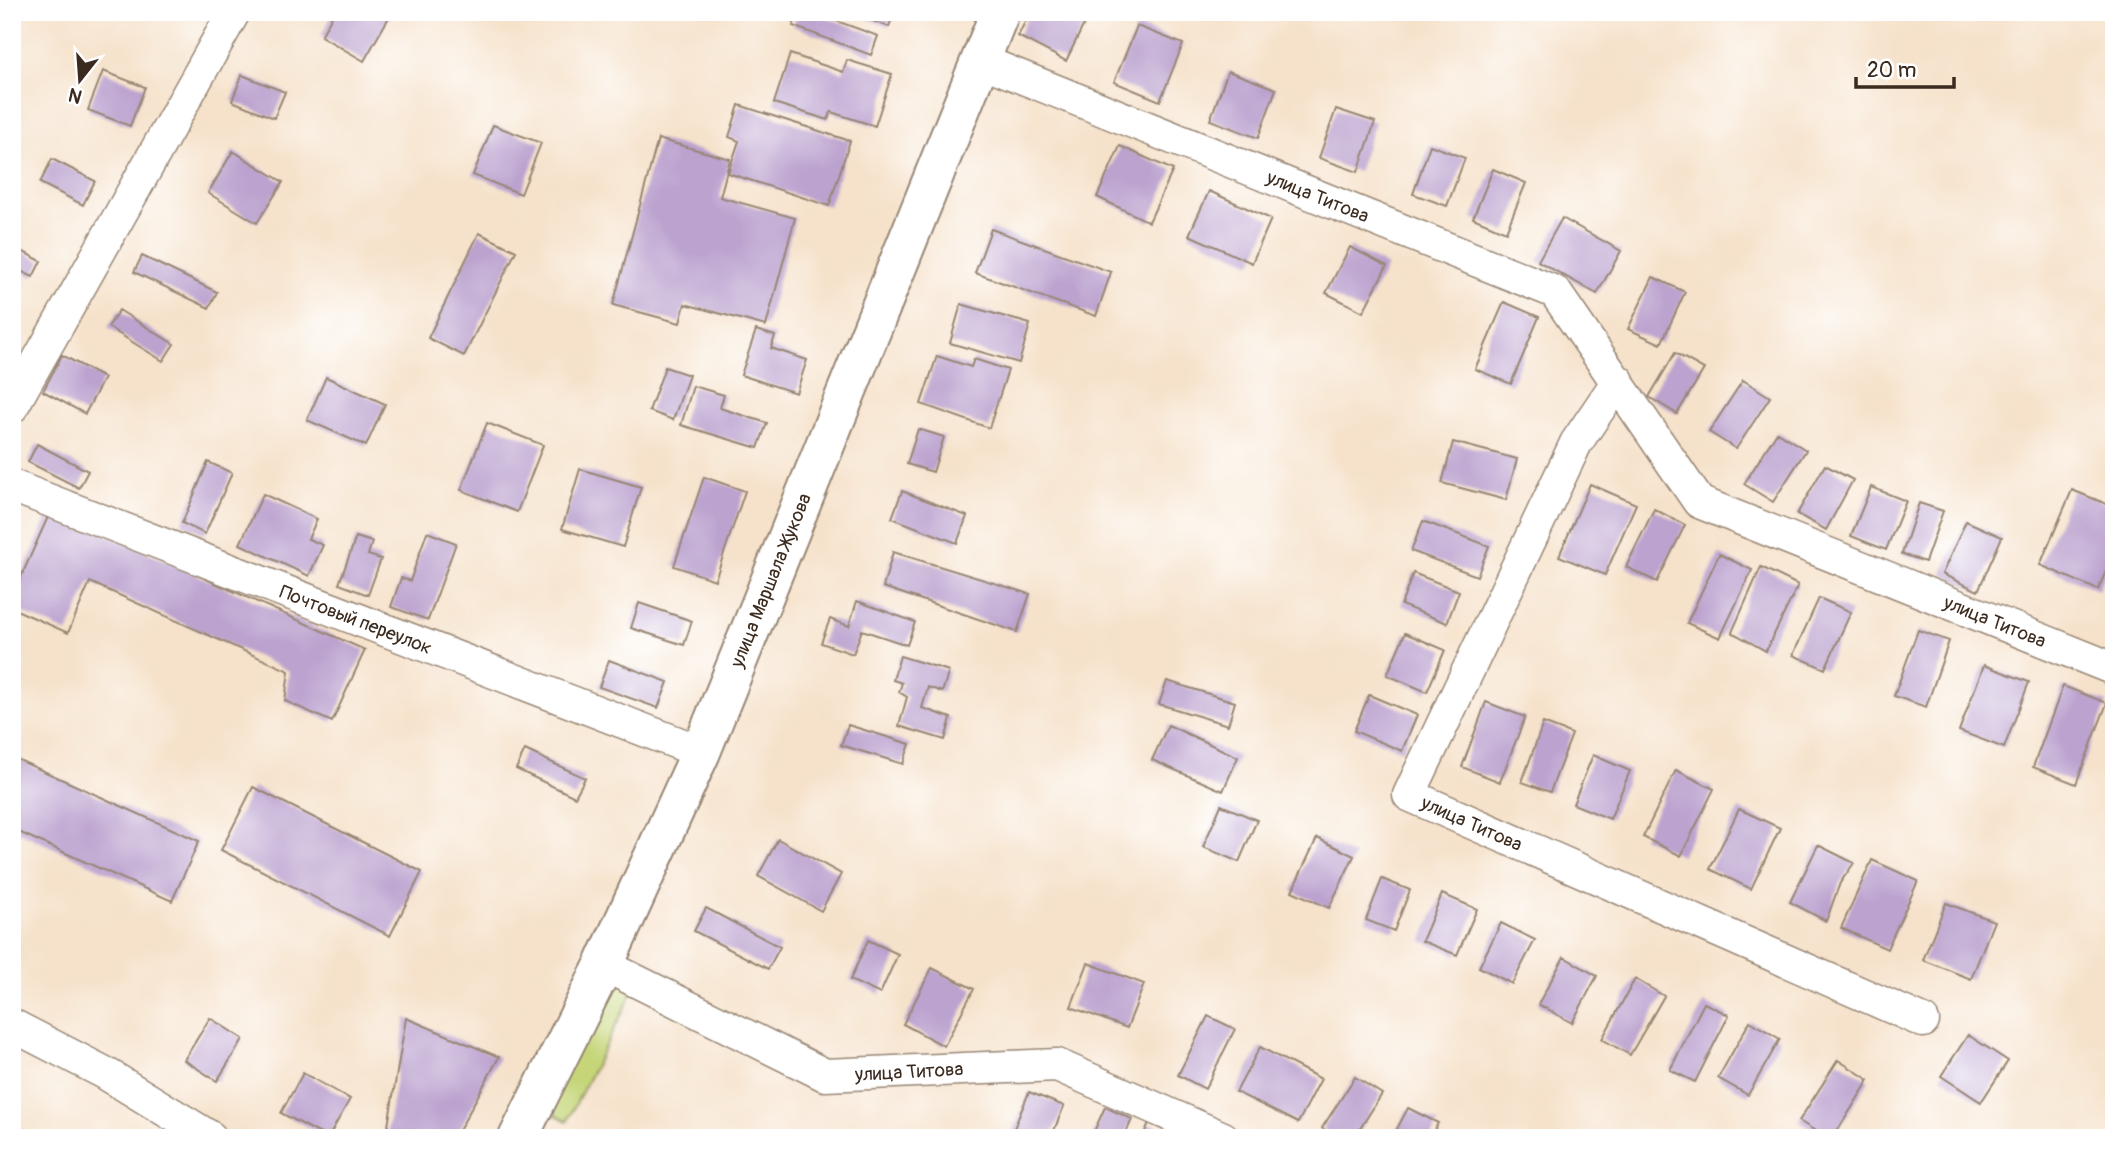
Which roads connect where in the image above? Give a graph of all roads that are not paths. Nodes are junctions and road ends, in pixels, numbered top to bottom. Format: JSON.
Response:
{"nodes":[{"id":1,"x":234,"y":12,"type":"edge"},
{"id":2,"x":1000,"y":12,"type":"edge"},
{"id":3,"x":979,"y":60,"type":"junction"},
{"id":4,"x":1618,"y":382,"type":"junction"},
{"id":5,"x":12,"y":407,"type":"edge"},
{"id":6,"x":12,"y":486,"type":"edge"},
{"id":7,"x":2114,"y":669,"type":"edge"},
{"id":8,"x":701,"y":752,"type":"junction"},
{"id":9,"x":604,"y":965,"type":"junction"},
{"id":10,"x":1923,"y":1021,"type":"dead end"},
{"id":11,"x":12,"y":1025,"type":"edge"},
{"id":12,"x":211,"y":1138,"type":"edge"},
{"id":13,"x":518,"y":1138,"type":"edge"},
{"id":14,"x":1223,"y":1138,"type":"edge"}],
"edges":[{"from":1,"to":5,"type":"street"},
{"from":2,"to":3,"type":"street","name":"улица Маршала Жукова"},
{"from":3,"to":4,"type":"street","name":"улица Титова"},
{"from":3,"to":8,"type":"street","name":"улица Маршала Жукова"},
{"from":4,"to":7,"type":"street","name":"улица Титова"},
{"from":4,"to":10,"type":"street","name":"улица Титова"},
{"from":6,"to":8,"type":"street","name":"Почтовый переулок"},
{"from":8,"to":9,"type":"street","name":"улица Маршала Жукова"},
{"from":9,"to":13,"type":"street","name":"улица Маршала Жукова"},
{"from":9,"to":14,"type":"street","name":"улица Титова"},
{"from":11,"to":12,"type":"street"}]}
